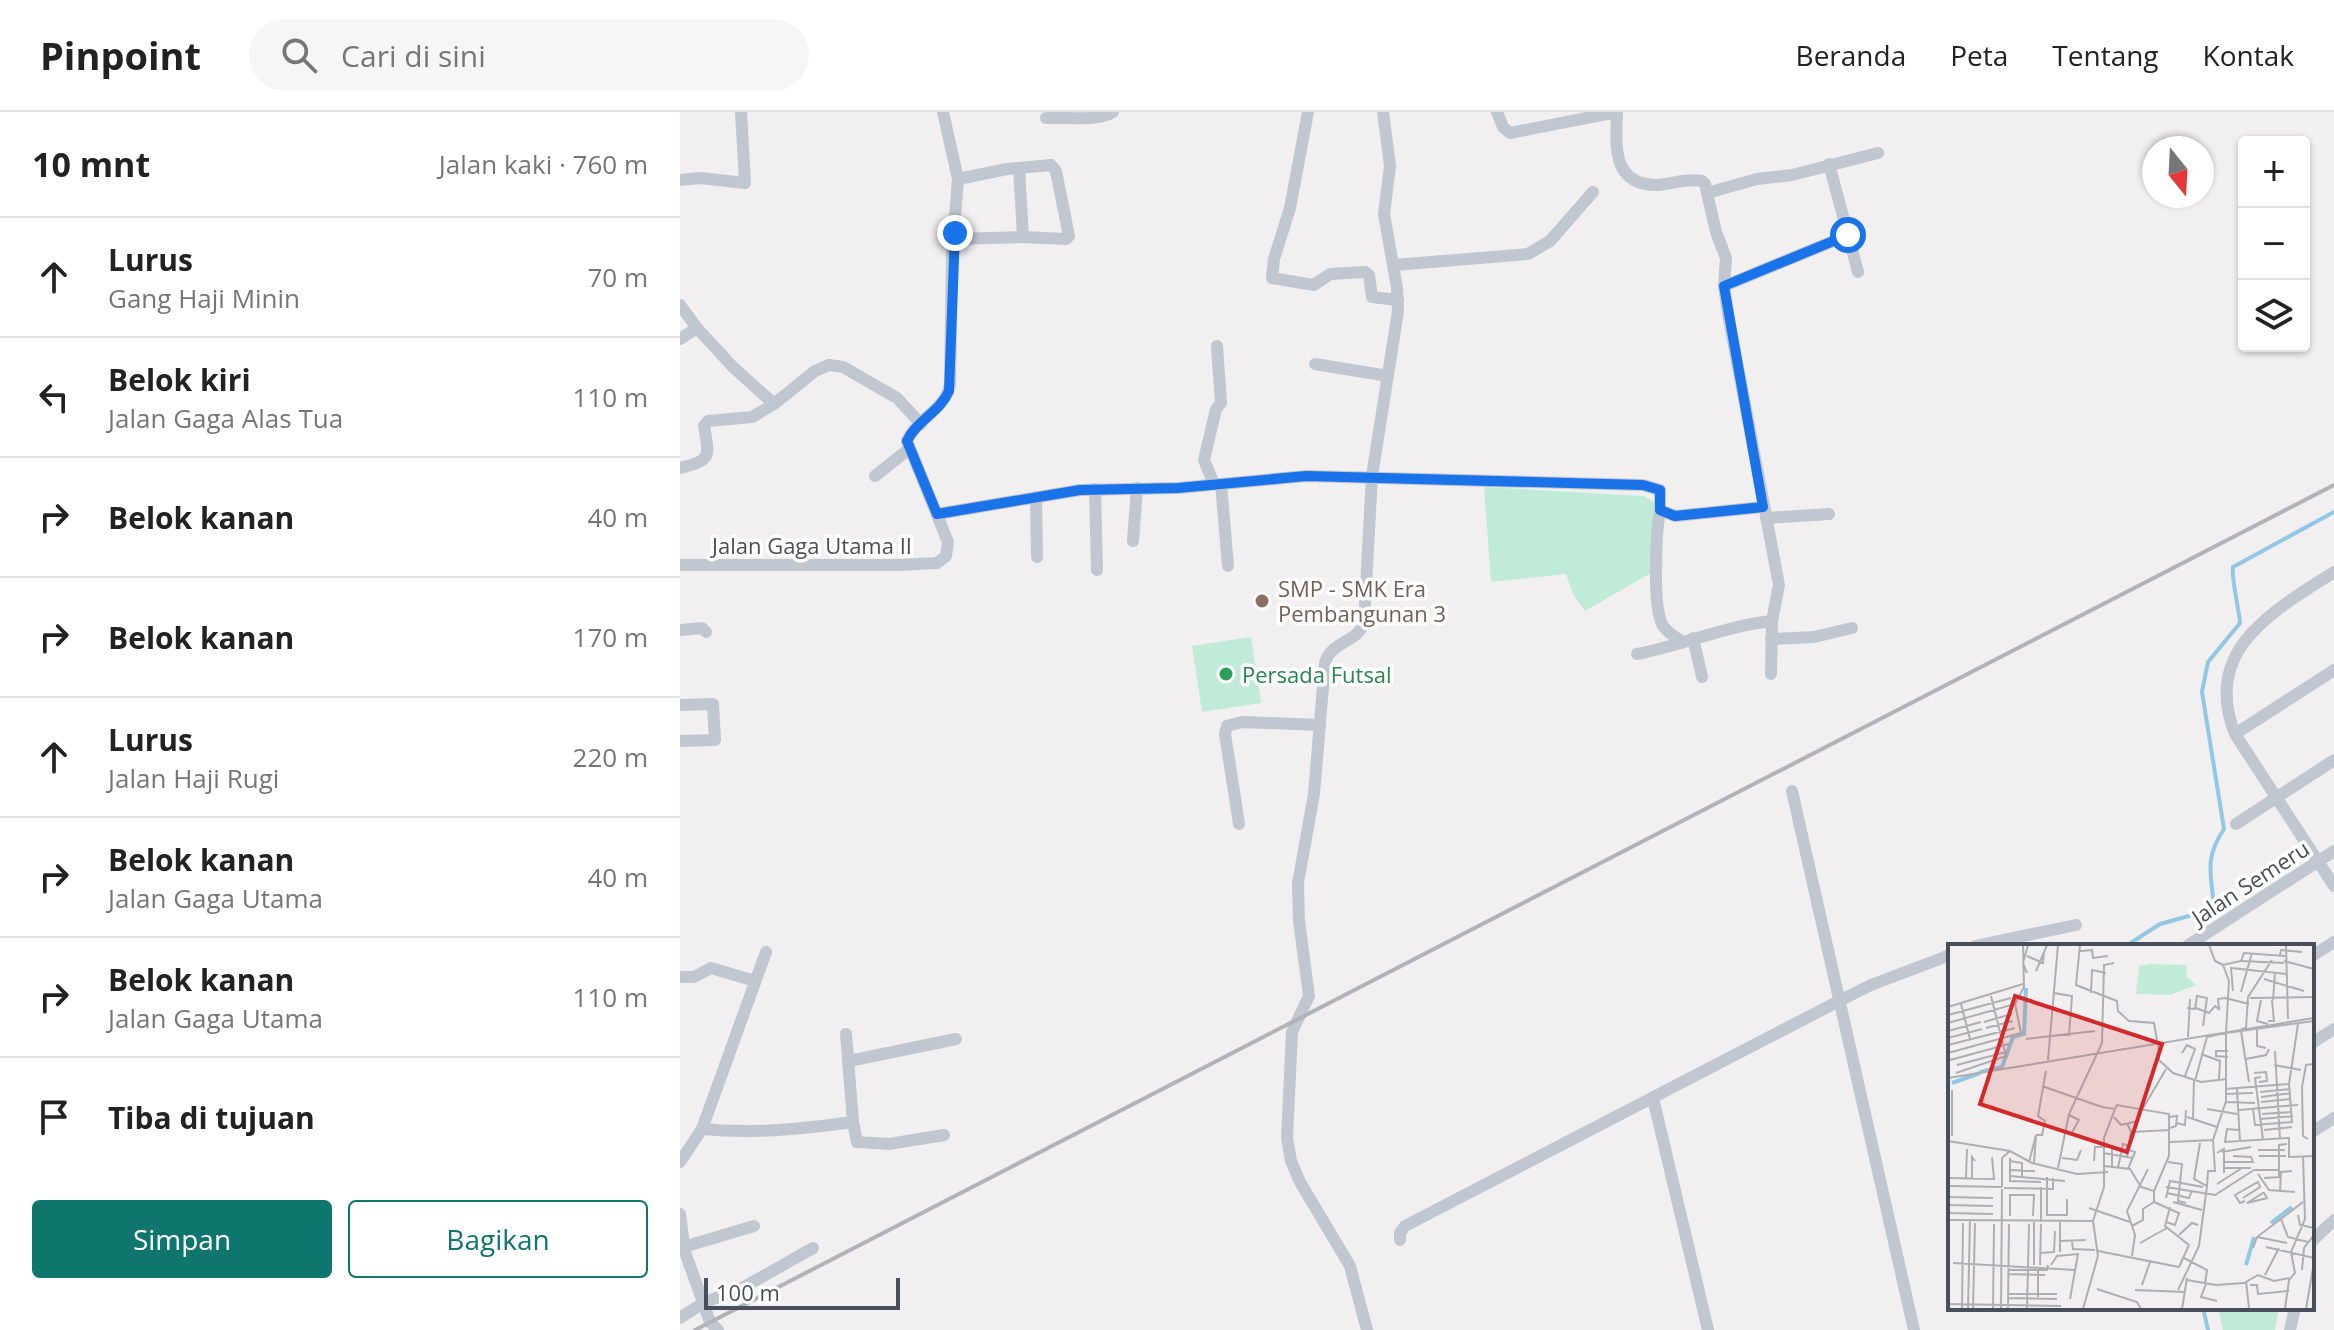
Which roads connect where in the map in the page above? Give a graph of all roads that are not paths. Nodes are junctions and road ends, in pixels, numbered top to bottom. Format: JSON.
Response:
{"nodes":[{"id":1,"x":741,"y":112,"type":"edge"},
{"id":2,"x":943,"y":112,"type":"edge"},
{"id":3,"x":1113,"y":112,"type":"edge"},
{"id":4,"x":1308,"y":112,"type":"edge"},
{"id":5,"x":1383,"y":112,"type":"edge"},
{"id":6,"x":1497,"y":112,"type":"edge"},
{"id":7,"x":1617,"y":112,"type":"edge"},
{"id":8,"x":1046,"y":118,"type":"dead end"},
{"id":9,"x":1878,"y":153,"type":"dead end"},
{"id":10,"x":1829,"y":164,"type":"junction"},
{"id":11,"x":1019,"y":168,"type":"junction"},
{"id":12,"x":958,"y":179,"type":"junction"},
{"id":13,"x":680,"y":180,"type":"edge"},
{"id":14,"x":1593,"y":192,"type":"dead end"},
{"id":15,"x":1707,"y":193,"type":"junction"},
{"id":16,"x":1848,"y":235,"type":"junction"},
{"id":17,"x":1023,"y":237,"type":"junction"},
{"id":18,"x":953,"y":239,"type":"junction"},
{"id":19,"x":1394,"y":265,"type":"junction"},
{"id":20,"x":1858,"y":272,"type":"dead end"},
{"id":21,"x":1724,"y":286,"type":"junction"},
{"id":22,"x":1398,"y":300,"type":"junction"},
{"id":23,"x":680,"y":305,"type":"edge"},
{"id":24,"x":697,"y":328,"type":"junction"},
{"id":25,"x":680,"y":339,"type":"edge"},
{"id":26,"x":1217,"y":346,"type":"dead end"},
{"id":27,"x":1315,"y":364,"type":"dead end"},
{"id":28,"x":1388,"y":376,"type":"junction"},
{"id":29,"x":774,"y":404,"type":"junction"},
{"id":30,"x":921,"y":424,"type":"junction"},
{"id":31,"x":909,"y":449,"type":"junction"},
{"id":32,"x":680,"y":468,"type":"edge"},
{"id":33,"x":875,"y":476,"type":"dead end"},
{"id":34,"x":1372,"y":476,"type":"junction"},
{"id":35,"x":1217,"y":484,"type":"junction"},
{"id":36,"x":1137,"y":488,"type":"junction"},
{"id":37,"x":1095,"y":489,"type":"junction"},
{"id":38,"x":1036,"y":497,"type":"junction"},
{"id":39,"x":1660,"y":510,"type":"junction"},
{"id":40,"x":1764,"y":513,"type":"junction"},
{"id":41,"x":937,"y":514,"type":"junction"},
{"id":42,"x":1829,"y":514,"type":"dead end"},
{"id":43,"x":1133,"y":541,"type":"dead end"},
{"id":44,"x":1037,"y":557,"type":"dead end"},
{"id":45,"x":680,"y":565,"type":"edge"},
{"id":46,"x":1228,"y":566,"type":"dead end"},
{"id":47,"x":1097,"y":570,"type":"dead end"},
{"id":48,"x":2334,"y":572,"type":"edge"},
{"id":49,"x":1772,"y":621,"type":"junction"},
{"id":50,"x":1852,"y":628,"type":"dead end"},
{"id":51,"x":680,"y":630,"type":"edge"},
{"id":52,"x":706,"y":632,"type":"dead end"},
{"id":53,"x":1771,"y":639,"type":"junction"},
{"id":54,"x":1688,"y":640,"type":"junction"},
{"id":55,"x":1637,"y":654,"type":"dead end"},
{"id":56,"x":2334,"y":670,"type":"edge"},
{"id":57,"x":1771,"y":674,"type":"dead end"},
{"id":58,"x":1702,"y":677,"type":"dead end"},
{"id":59,"x":680,"y":705,"type":"edge"},
{"id":60,"x":1320,"y":725,"type":"junction"},
{"id":61,"x":2235,"y":734,"type":"junction"},
{"id":62,"x":680,"y":741,"type":"edge"},
{"id":63,"x":2334,"y":760,"type":"edge"},
{"id":64,"x":1792,"y":791,"type":"dead end"},
{"id":65,"x":2276,"y":797,"type":"junction"},
{"id":66,"x":1239,"y":824,"type":"dead end"},
{"id":67,"x":2236,"y":824,"type":"dead end"},
{"id":68,"x":2334,"y":851,"type":"edge"},
{"id":69,"x":2318,"y":861,"type":"junction"},
{"id":70,"x":2334,"y":886,"type":"edge"},
{"id":71,"x":2076,"y":925,"type":"dead end"},
{"id":72,"x":2334,"y":942,"type":"edge"},
{"id":73,"x":1985,"y":944,"type":"edge"},
{"id":74,"x":2190,"y":944,"type":"edge"},
{"id":75,"x":766,"y":952,"type":"dead end"},
{"id":76,"x":2314,"y":955,"type":"edge"},
{"id":77,"x":1948,"y":956,"type":"edge"},
{"id":78,"x":680,"y":977,"type":"edge"},
{"id":79,"x":755,"y":981,"type":"junction"},
{"id":80,"x":1839,"y":1001,"type":"junction"},
{"id":81,"x":2334,"y":1029,"type":"edge"},
{"id":82,"x":846,"y":1034,"type":"dead end"},
{"id":83,"x":956,"y":1039,"type":"dead end"},
{"id":84,"x":2314,"y":1042,"type":"edge"},
{"id":85,"x":849,"y":1061,"type":"junction"},
{"id":86,"x":1653,"y":1098,"type":"junction"},
{"id":87,"x":2334,"y":1118,"type":"edge"},
{"id":88,"x":853,"y":1122,"type":"junction"},
{"id":89,"x":702,"y":1129,"type":"junction"},
{"id":90,"x":2314,"y":1131,"type":"edge"},
{"id":91,"x":944,"y":1135,"type":"dead end"},
{"id":92,"x":680,"y":1162,"type":"edge"},
{"id":93,"x":680,"y":1214,"type":"edge"},
{"id":94,"x":2334,"y":1220,"type":"edge"},
{"id":95,"x":754,"y":1226,"type":"dead end"},
{"id":96,"x":2314,"y":1239,"type":"edge"},
{"id":97,"x":1400,"y":1240,"type":"dead end"},
{"id":98,"x":682,"y":1247,"type":"edge"},
{"id":99,"x":813,"y":1248,"type":"dead end"},
{"id":100,"x":703,"y":1303,"type":"junction"},
{"id":101,"x":2295,"y":1310,"type":"edge"},
{"id":102,"x":680,"y":1318,"type":"edge"},
{"id":103,"x":718,"y":1330,"type":"edge"},
{"id":104,"x":1367,"y":1330,"type":"edge"},
{"id":105,"x":1708,"y":1330,"type":"edge"},
{"id":106,"x":1914,"y":1330,"type":"edge"},
{"id":107,"x":2290,"y":1330,"type":"edge"}],
"edges":[{"from":1,"to":13,"type":"street"},
{"from":2,"to":12,"type":"street"},
{"from":3,"to":8,"type":"street"},
{"from":4,"to":22,"type":"street"},
{"from":5,"to":19,"type":"street"},
{"from":6,"to":7,"type":"street"},
{"from":7,"to":15,"type":"street"},
{"from":9,"to":10,"type":"street"},
{"from":10,"to":15,"type":"street"},
{"from":10,"to":16,"type":"street"},
{"from":11,"to":12,"type":"street"},
{"from":11,"to":17,"type":"street"},
{"from":11,"to":17,"type":"street"},
{"from":12,"to":18,"type":"street"},
{"from":14,"to":19,"type":"street"},
{"from":15,"to":21,"type":"street"},
{"from":16,"to":20,"type":"street"},
{"from":16,"to":21,"type":"street"},
{"from":17,"to":18,"type":"street"},
{"from":18,"to":30,"type":"street"},
{"from":19,"to":22,"type":"street"},
{"from":21,"to":40,"type":"street"},
{"from":22,"to":28,"type":"street"},
{"from":23,"to":24,"type":"street"},
{"from":24,"to":25,"type":"street"},
{"from":24,"to":29,"type":"street"},
{"from":26,"to":35,"type":"street"},
{"from":27,"to":28,"type":"street"},
{"from":28,"to":34,"type":"street"},
{"from":29,"to":30,"type":"street"},
{"from":29,"to":32,"type":"street"},
{"from":30,"to":31,"type":"street"},
{"from":31,"to":33,"type":"street"},
{"from":31,"to":41,"type":"street"},
{"from":34,"to":35,"type":"street"},
{"from":34,"to":39,"type":"street"},
{"from":34,"to":60,"type":"street"},
{"from":35,"to":36,"type":"street"},
{"from":35,"to":46,"type":"street"},
{"from":36,"to":37,"type":"street"},
{"from":36,"to":43,"type":"street"},
{"from":37,"to":38,"type":"street"},
{"from":37,"to":47,"type":"street"},
{"from":38,"to":41,"type":"street"},
{"from":38,"to":44,"type":"street"},
{"from":39,"to":40,"type":"street"},
{"from":39,"to":54,"type":"street"},
{"from":40,"to":42,"type":"street"},
{"from":40,"to":49,"type":"street"},
{"from":41,"to":45,"type":"street","name":"Jalan Gaga Utama II"},
{"from":48,"to":61,"type":"street"},
{"from":49,"to":53,"type":"street"},
{"from":49,"to":54,"type":"street"},
{"from":50,"to":53,"type":"street"},
{"from":51,"to":52,"type":"street"},
{"from":53,"to":57,"type":"street"},
{"from":54,"to":55,"type":"street"},
{"from":54,"to":58,"type":"street"},
{"from":56,"to":61,"type":"street"},
{"from":59,"to":62,"type":"street"},
{"from":60,"to":66,"type":"street"},
{"from":60,"to":104,"type":"street"},
{"from":61,"to":65,"type":"street"},
{"from":63,"to":65,"type":"street"},
{"from":64,"to":80,"type":"street"},
{"from":65,"to":67,"type":"street"},
{"from":65,"to":69,"type":"street"},
{"from":68,"to":69,"type":"street","name":"Jalan Semeru"},
{"from":69,"to":70,"type":"street"},
{"from":69,"to":74,"type":"street","name":"Jalan Semeru"},
{"from":71,"to":73,"type":"street"},
{"from":72,"to":76,"type":"street"},
{"from":75,"to":79,"type":"street"},
{"from":77,"to":80,"type":"street"},
{"from":78,"to":79,"type":"street"},
{"from":79,"to":89,"type":"street"},
{"from":80,"to":86,"type":"street"},
{"from":80,"to":106,"type":"street"},
{"from":81,"to":84,"type":"street"},
{"from":82,"to":85,"type":"street"},
{"from":83,"to":85,"type":"street"},
{"from":85,"to":88,"type":"street"},
{"from":86,"to":97,"type":"street"},
{"from":86,"to":105,"type":"street"},
{"from":87,"to":90,"type":"street"},
{"from":88,"to":89,"type":"street"},
{"from":88,"to":91,"type":"street"},
{"from":89,"to":92,"type":"street"},
{"from":93,"to":98,"type":"street"},
{"from":94,"to":96,"type":"street"},
{"from":95,"to":98,"type":"street"},
{"from":98,"to":100,"type":"street"},
{"from":99,"to":100,"type":"street"},
{"from":100,"to":102,"type":"street"},
{"from":100,"to":103,"type":"street"},
{"from":101,"to":107,"type":"street"}]}
